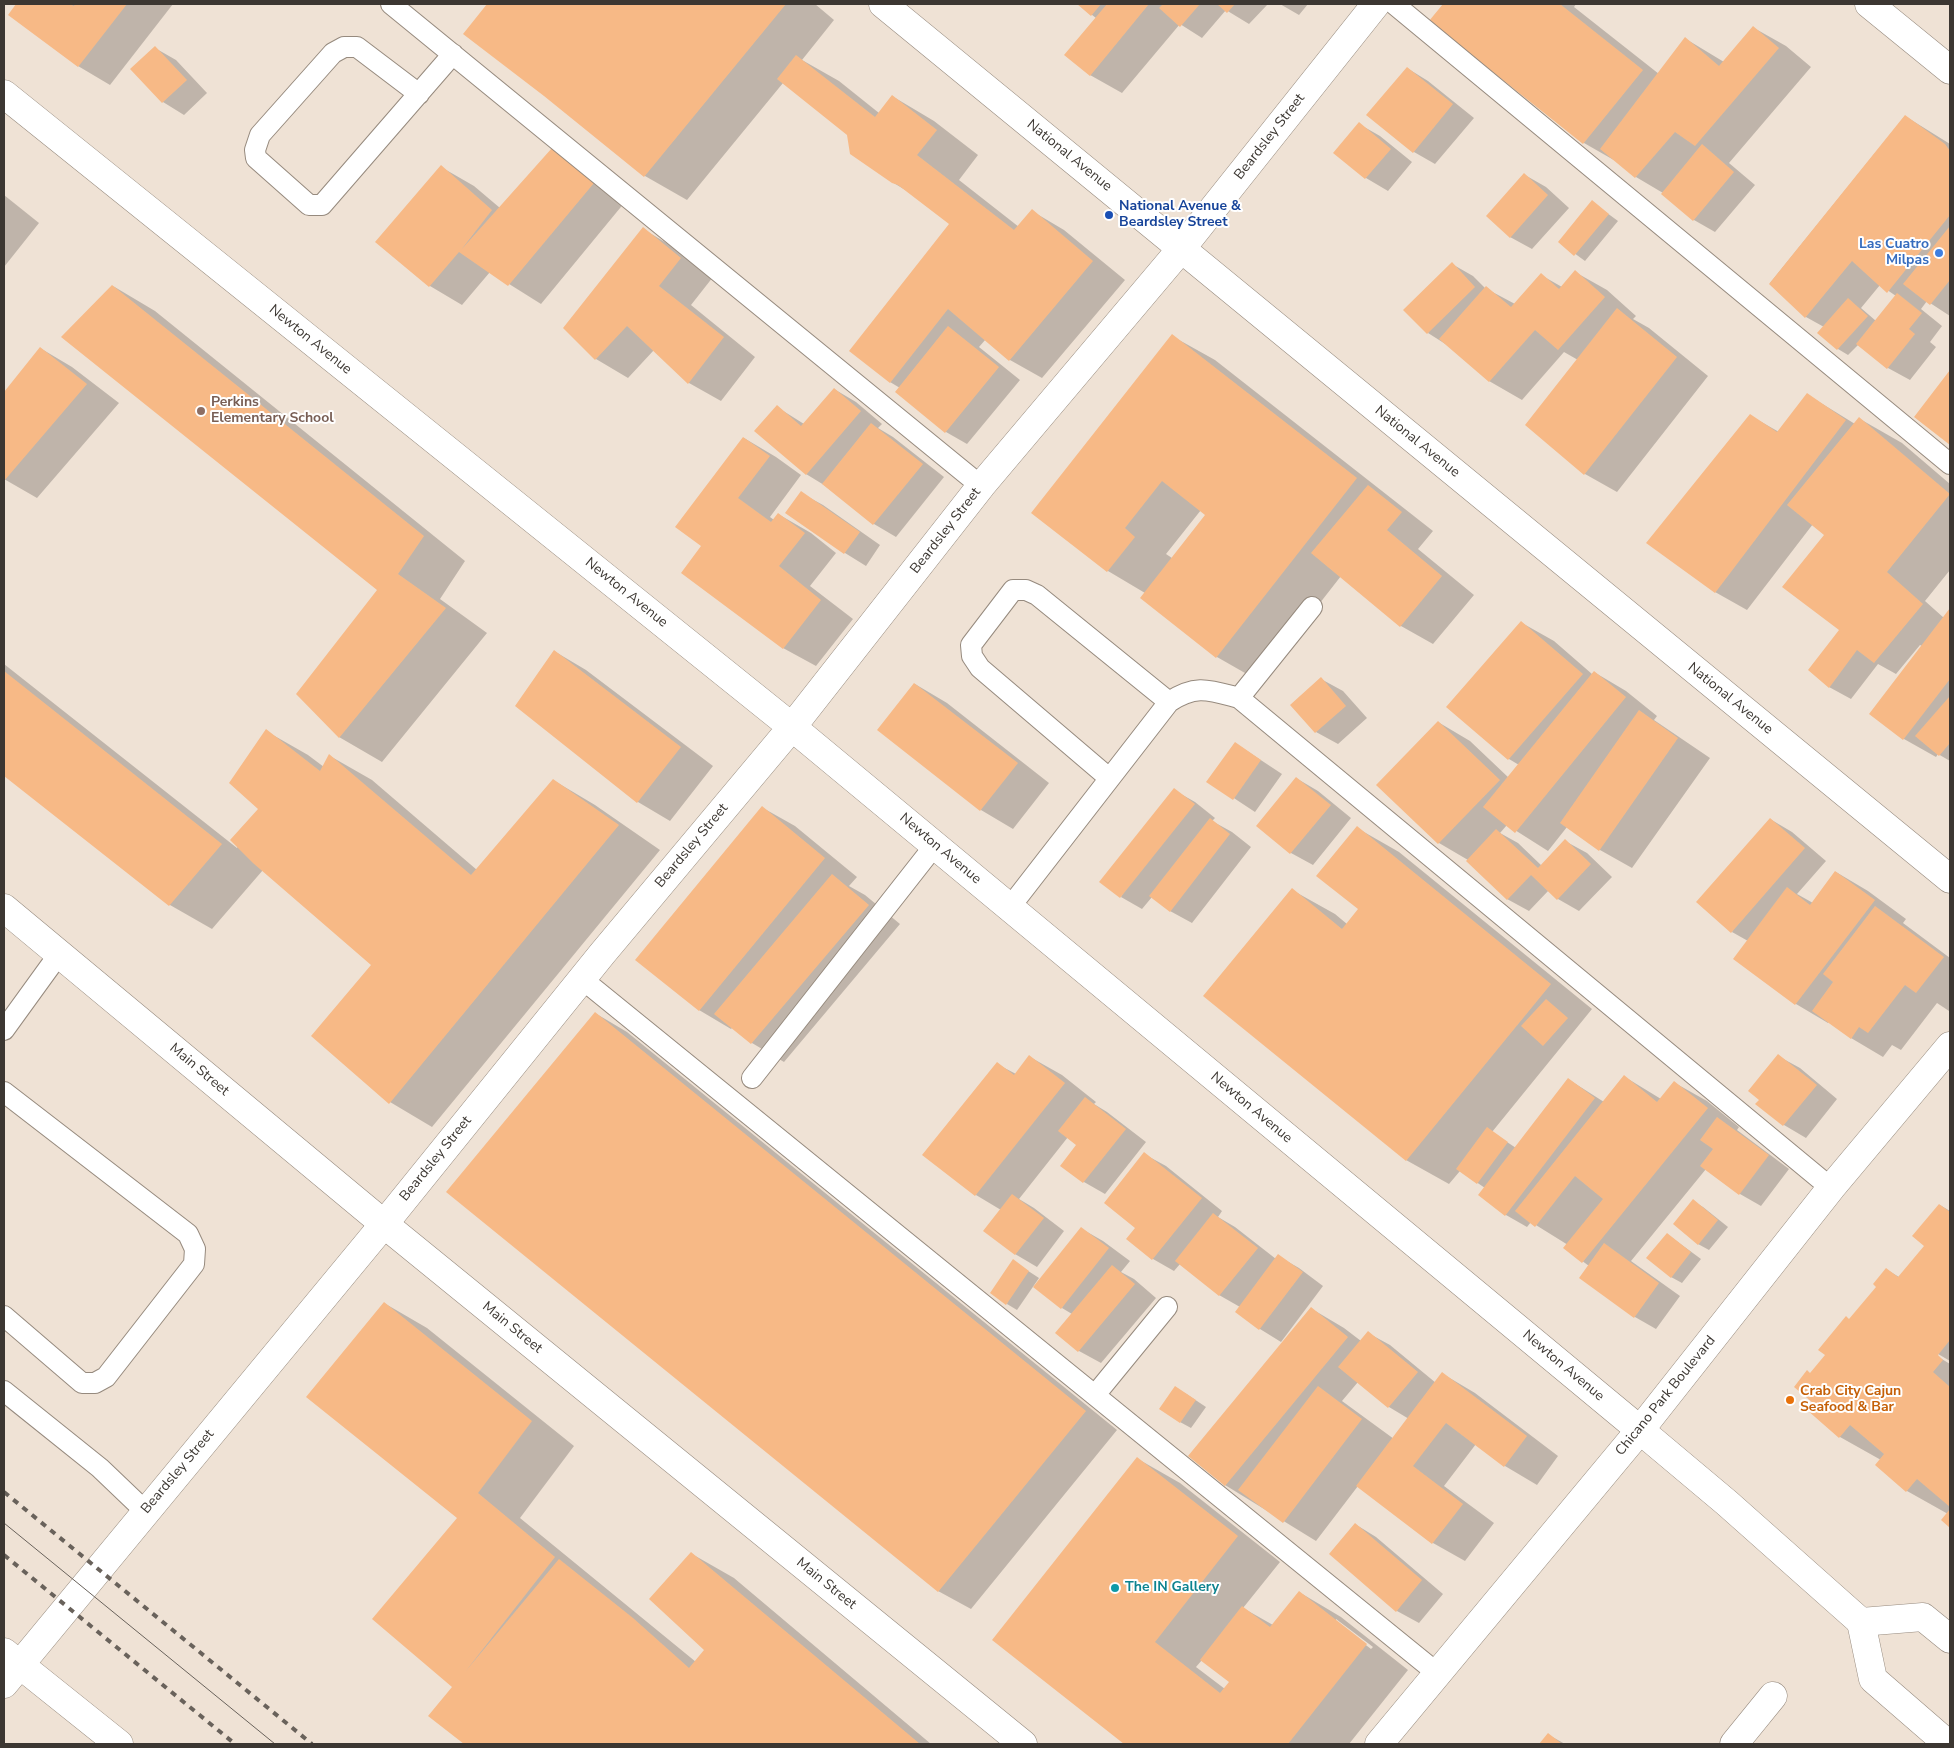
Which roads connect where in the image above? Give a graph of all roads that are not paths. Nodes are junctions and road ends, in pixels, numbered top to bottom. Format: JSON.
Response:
{"nodes":[{"id":1,"x":391,"y":4,"type":"edge"},
{"id":2,"x":883,"y":4,"type":"edge"},
{"id":3,"x":1376,"y":4,"type":"edge"},
{"id":4,"x":1394,"y":4,"type":"edge"},
{"id":5,"x":1869,"y":4,"type":"edge"},
{"id":6,"x":453,"y":54,"type":"junction"},
{"id":7,"x":1950,"y":70,"type":"edge"},
{"id":8,"x":4,"y":94,"type":"edge"},
{"id":9,"x":419,"y":94,"type":"junction"},
{"id":10,"x":1181,"y":249,"type":"junction"},
{"id":11,"x":1950,"y":464,"type":"edge"},
{"id":12,"x":982,"y":486,"type":"junction"},
{"id":13,"x":1312,"y":607,"type":"dead end"},
{"id":14,"x":1239,"y":698,"type":"junction"},
{"id":15,"x":1169,"y":702,"type":"junction"},
{"id":16,"x":792,"y":727,"type":"junction"},
{"id":17,"x":1110,"y":778,"type":"junction"},
{"id":18,"x":935,"y":845,"type":"junction"},
{"id":19,"x":1950,"y":880,"type":"edge"},
{"id":20,"x":1010,"y":907,"type":"junction"},
{"id":21,"x":4,"y":908,"type":"edge"},
{"id":22,"x":59,"y":954,"type":"junction"},
{"id":23,"x":582,"y":979,"type":"junction"},
{"id":24,"x":4,"y":1030,"type":"edge"},
{"id":25,"x":1950,"y":1046,"type":"edge"},
{"id":26,"x":752,"y":1078,"type":"dead end"},
{"id":27,"x":4,"y":1092,"type":"edge"},
{"id":28,"x":1831,"y":1188,"type":"junction"},
{"id":29,"x":384,"y":1224,"type":"junction"},
{"id":30,"x":1167,"y":1307,"type":"dead end"},
{"id":31,"x":4,"y":1316,"type":"edge"},
{"id":32,"x":4,"y":1390,"type":"edge"},
{"id":33,"x":1095,"y":1395,"type":"junction"},
{"id":34,"x":1640,"y":1430,"type":"junction"},
{"id":35,"x":146,"y":1511,"type":"junction"},
{"id":36,"x":1861,"y":1622,"type":"junction"},
{"id":37,"x":1950,"y":1639,"type":"edge"},
{"id":38,"x":9,"y":1667,"type":"edge"},
{"id":39,"x":1437,"y":1673,"type":"junction"},
{"id":40,"x":1773,"y":1696,"type":"dead end"},
{"id":41,"x":119,"y":1744,"type":"edge"},
{"id":42,"x":1023,"y":1744,"type":"edge"},
{"id":43,"x":1379,"y":1744,"type":"edge"},
{"id":44,"x":1734,"y":1744,"type":"edge"},
{"id":45,"x":1948,"y":1744,"type":"edge"}],
"edges":[{"from":1,"to":6,"type":"lane"},
{"from":2,"to":10,"type":"street","name":"National Avenue"},
{"from":3,"to":10,"type":"street","name":"Beardsley Street"},
{"from":4,"to":11,"type":"lane"},
{"from":5,"to":7,"type":"street"},
{"from":6,"to":9,"type":"lane"},
{"from":6,"to":12,"type":"lane"},
{"from":8,"to":16,"type":"street","name":"Newton Avenue"},
{"from":9,"to":9,"type":"lane"},
{"from":10,"to":12,"type":"street","name":"Beardsley Street"},
{"from":10,"to":19,"type":"street","name":"National Avenue"},
{"from":12,"to":16,"type":"street","name":"Beardsley Street"},
{"from":13,"to":14,"type":"lane"},
{"from":14,"to":15,"type":"lane"},
{"from":14,"to":28,"type":"lane"},
{"from":15,"to":17,"type":"lane"},
{"from":15,"to":17,"type":"lane"},
{"from":16,"to":18,"type":"street","name":"Newton Avenue"},
{"from":16,"to":23,"type":"street","name":"Beardsley Street"},
{"from":17,"to":20,"type":"lane"},
{"from":18,"to":20,"type":"street","name":"Newton Avenue"},
{"from":18,"to":26,"type":"lane"},
{"from":20,"to":34,"type":"street","name":"Newton Avenue"},
{"from":21,"to":22,"type":"street","name":"Main Street"},
{"from":22,"to":24,"type":"lane"},
{"from":22,"to":29,"type":"street","name":"Main Street"},
{"from":23,"to":29,"type":"street","name":"Beardsley Street"},
{"from":23,"to":33,"type":"lane"},
{"from":25,"to":28,"type":"street","name":"Chicano Park Boulevard"},
{"from":27,"to":31,"type":"lane"},
{"from":28,"to":34,"type":"street","name":"Chicano Park Boulevard"},
{"from":29,"to":35,"type":"street","name":"Beardsley Street"},
{"from":29,"to":42,"type":"street","name":"Main Street"},
{"from":30,"to":33,"type":"lane"},
{"from":32,"to":35,"type":"lane"},
{"from":33,"to":39,"type":"lane"},
{"from":34,"to":36,"type":"street","name":"Newton Avenue"},
{"from":34,"to":39,"type":"street","name":"Chicano Park Boulevard"},
{"from":35,"to":38,"type":"street","name":"Beardsley Street"},
{"from":36,"to":37,"type":"street"},
{"from":36,"to":45,"type":"street"},
{"from":38,"to":41,"type":"street"},
{"from":39,"to":43,"type":"street","name":"Chicano Park Boulevard"},
{"from":40,"to":44,"type":"street"}]}
